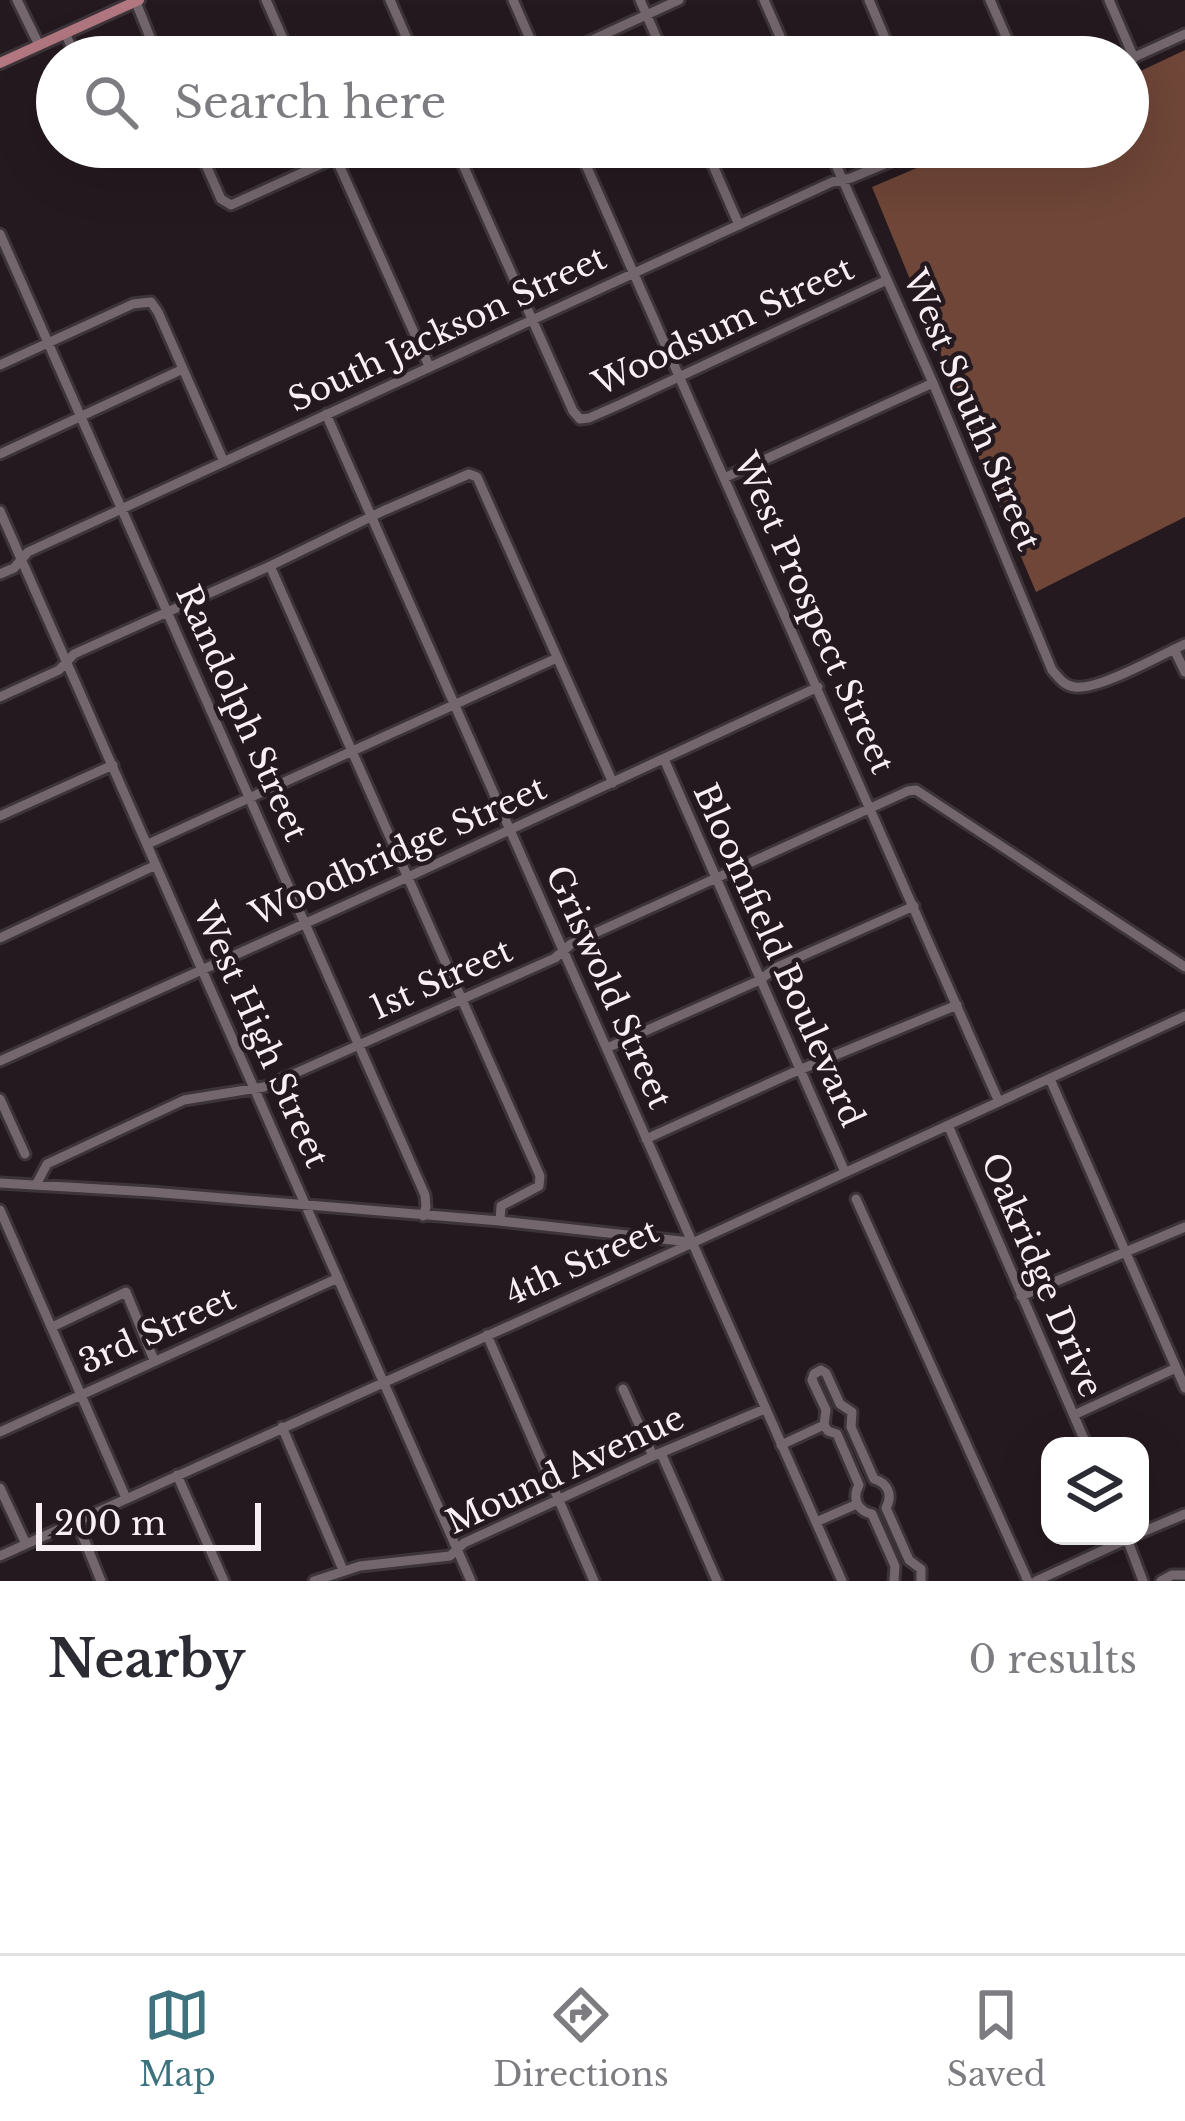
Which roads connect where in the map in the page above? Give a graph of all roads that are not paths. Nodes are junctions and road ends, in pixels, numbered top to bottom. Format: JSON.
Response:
{"nodes":[{"id":1,"x":17,"y":0,"type":"edge"},
{"id":2,"x":137,"y":0,"type":"edge"},
{"id":3,"x":266,"y":0,"type":"edge"},
{"id":4,"x":390,"y":0,"type":"edge"},
{"id":5,"x":513,"y":0,"type":"edge"},
{"id":6,"x":640,"y":0,"type":"edge"},
{"id":7,"x":679,"y":0,"type":"edge"},
{"id":8,"x":764,"y":0,"type":"edge"},
{"id":9,"x":868,"y":0,"type":"edge"},
{"id":10,"x":990,"y":0,"type":"edge"},
{"id":11,"x":1109,"y":0,"type":"edge"},
{"id":12,"x":647,"y":15,"type":"junction"},
{"id":13,"x":65,"y":33,"type":"junction"},
{"id":14,"x":1185,"y":34,"type":"edge"},
{"id":15,"x":58,"y":36,"type":"edge"},
{"id":16,"x":66,"y":36,"type":"edge"},
{"id":17,"x":150,"y":36,"type":"edge"},
{"id":18,"x":282,"y":36,"type":"edge"},
{"id":19,"x":406,"y":36,"type":"edge"},
{"id":20,"x":529,"y":36,"type":"edge"},
{"id":21,"x":601,"y":36,"type":"edge"},
{"id":22,"x":656,"y":36,"type":"edge"},
{"id":23,"x":780,"y":36,"type":"edge"},
{"id":24,"x":884,"y":36,"type":"edge"},
{"id":25,"x":1006,"y":36,"type":"edge"},
{"id":26,"x":1122,"y":36,"type":"edge"},
{"id":27,"x":36,"y":39,"type":"edge"},
{"id":28,"x":36,"y":46,"type":"edge"},
{"id":29,"x":1149,"y":51,"type":"edge"},
{"id":30,"x":0,"y":63,"type":"edge"},
{"id":31,"x":207,"y":168,"type":"edge"},
{"id":32,"x":303,"y":168,"type":"edge"},
{"id":33,"x":340,"y":168,"type":"edge"},
{"id":34,"x":464,"y":168,"type":"edge"},
{"id":35,"x":587,"y":168,"type":"edge"},
{"id":36,"x":714,"y":168,"type":"edge"},
{"id":37,"x":838,"y":168,"type":"edge"},
{"id":38,"x":873,"y":168,"type":"edge"},
{"id":39,"x":843,"y":180,"type":"junction"},
{"id":40,"x":739,"y":225,"type":"junction"},
{"id":41,"x":0,"y":234,"type":"edge"},
{"id":42,"x":633,"y":272,"type":"junction"},
{"id":43,"x":887,"y":280,"type":"junction"},
{"id":44,"x":531,"y":320,"type":"junction"},
{"id":45,"x":48,"y":343,"type":"junction"},
{"id":46,"x":0,"y":365,"type":"edge"},
{"id":47,"x":429,"y":366,"type":"junction"},
{"id":48,"x":183,"y":370,"type":"junction"},
{"id":49,"x":680,"y":375,"type":"junction"},
{"id":50,"x":933,"y":383,"type":"junction"},
{"id":51,"x":326,"y":414,"type":"junction"},
{"id":52,"x":81,"y":416,"type":"junction"},
{"id":53,"x":0,"y":454,"type":"edge"},
{"id":54,"x":224,"y":461,"type":"junction"},
{"id":55,"x":724,"y":478,"type":"junction"},
{"id":56,"x":121,"y":508,"type":"junction"},
{"id":57,"x":0,"y":511,"type":"edge"},
{"id":58,"x":371,"y":518,"type":"junction"},
{"id":59,"x":22,"y":560,"type":"junction"},
{"id":60,"x":270,"y":566,"type":"junction"},
{"id":61,"x":0,"y":574,"type":"edge"},
{"id":62,"x":167,"y":613,"type":"junction"},
{"id":63,"x":1179,"y":646,"type":"edge"},
{"id":64,"x":557,"y":658,"type":"junction"},
{"id":65,"x":67,"y":661,"type":"junction"},
{"id":66,"x":1185,"y":672,"type":"edge"},
{"id":67,"x":818,"y":687,"type":"junction"},
{"id":68,"x":0,"y":697,"type":"edge"},
{"id":69,"x":455,"y":704,"type":"junction"},
{"id":70,"x":353,"y":752,"type":"junction"},
{"id":71,"x":664,"y":759,"type":"junction"},
{"id":72,"x":113,"y":765,"type":"junction"},
{"id":73,"x":613,"y":783,"type":"junction"},
{"id":74,"x":250,"y":798,"type":"junction"},
{"id":75,"x":869,"y":808,"type":"junction"},
{"id":76,"x":0,"y":816,"type":"edge"},
{"id":77,"x":510,"y":830,"type":"junction"},
{"id":78,"x":148,"y":844,"type":"junction"},
{"id":79,"x":156,"y":865,"type":"junction"},
{"id":80,"x":408,"y":877,"type":"junction"},
{"id":81,"x":716,"y":878,"type":"junction"},
{"id":82,"x":914,"y":906,"type":"junction"},
{"id":83,"x":305,"y":923,"type":"junction"},
{"id":84,"x":0,"y":938,"type":"edge"},
{"id":85,"x":564,"y":950,"type":"junction"},
{"id":86,"x":202,"y":968,"type":"junction"},
{"id":87,"x":1185,"y":968,"type":"edge"},
{"id":88,"x":760,"y":980,"type":"junction"},
{"id":89,"x":462,"y":1000,"type":"junction"},
{"id":90,"x":957,"y":1005,"type":"junction"},
{"id":91,"x":1185,"y":1016,"type":"edge"},
{"id":92,"x":359,"y":1046,"type":"junction"},
{"id":93,"x":607,"y":1048,"type":"junction"},
{"id":94,"x":0,"y":1060,"type":"edge"},
{"id":95,"x":800,"y":1070,"type":"junction"},
{"id":96,"x":1050,"y":1078,"type":"junction"},
{"id":97,"x":255,"y":1090,"type":"junction"},
{"id":98,"x":0,"y":1099,"type":"edge"},
{"id":99,"x":999,"y":1102,"type":"junction"},
{"id":100,"x":948,"y":1125,"type":"junction"},
{"id":101,"x":646,"y":1139,"type":"junction"},
{"id":102,"x":25,"y":1154,"type":"dead end"},
{"id":103,"x":845,"y":1172,"type":"junction"},
{"id":104,"x":0,"y":1183,"type":"edge"},
{"id":105,"x":35,"y":1185,"type":"junction"},
{"id":106,"x":856,"y":1199,"type":"dead end"},
{"id":107,"x":306,"y":1205,"type":"junction"},
{"id":108,"x":0,"y":1210,"type":"edge"},
{"id":109,"x":423,"y":1216,"type":"junction"},
{"id":110,"x":500,"y":1221,"type":"junction"},
{"id":111,"x":1185,"y":1227,"type":"edge"},
{"id":112,"x":690,"y":1242,"type":"junction"},
{"id":113,"x":1125,"y":1251,"type":"junction"},
{"id":114,"x":338,"y":1279,"type":"junction"},
{"id":115,"x":1022,"y":1296,"type":"junction"},
{"id":116,"x":52,"y":1327,"type":"junction"},
{"id":117,"x":488,"y":1335,"type":"junction"},
{"id":118,"x":154,"y":1360,"type":"junction"},
{"id":119,"x":1176,"y":1368,"type":"junction"},
{"id":120,"x":382,"y":1382,"type":"junction"},
{"id":121,"x":1185,"y":1388,"type":"edge"},
{"id":122,"x":622,"y":1389,"type":"dead end"},
{"id":123,"x":81,"y":1394,"type":"junction"},
{"id":124,"x":840,"y":1404,"type":"junction"},
{"id":125,"x":765,"y":1408,"type":"junction"},
{"id":126,"x":826,"y":1410,"type":"junction"},
{"id":127,"x":1074,"y":1415,"type":"junction"},
{"id":128,"x":824,"y":1426,"type":"junction"},
{"id":129,"x":282,"y":1427,"type":"junction"},
{"id":130,"x":851,"y":1427,"type":"junction"},
{"id":131,"x":0,"y":1432,"type":"edge"},
{"id":132,"x":838,"y":1434,"type":"junction"},
{"id":133,"x":1084,"y":1437,"type":"edge"},
{"id":134,"x":781,"y":1445,"type":"junction"},
{"id":135,"x":657,"y":1454,"type":"junction"},
{"id":136,"x":177,"y":1474,"type":"junction"},
{"id":137,"x":874,"y":1479,"type":"junction"},
{"id":138,"x":860,"y":1485,"type":"junction"},
{"id":139,"x":0,"y":1488,"type":"edge"},
{"id":140,"x":126,"y":1498,"type":"junction"},
{"id":141,"x":558,"y":1500,"type":"junction"},
{"id":142,"x":857,"y":1504,"type":"junction"},
{"id":143,"x":886,"y":1508,"type":"junction"},
{"id":144,"x":872,"y":1514,"type":"junction"},
{"id":145,"x":1185,"y":1514,"type":"edge"},
{"id":146,"x":77,"y":1522,"type":"junction"},
{"id":147,"x":816,"y":1522,"type":"junction"},
{"id":148,"x":1149,"y":1529,"type":"edge"},
{"id":149,"x":26,"y":1544,"type":"junction"},
{"id":150,"x":1112,"y":1545,"type":"edge"},
{"id":151,"x":1134,"y":1545,"type":"edge"},
{"id":152,"x":457,"y":1549,"type":"junction"},
{"id":153,"x":0,"y":1556,"type":"edge"},
{"id":154,"x":909,"y":1560,"type":"junction"},
{"id":155,"x":365,"y":1566,"type":"junction"},
{"id":156,"x":895,"y":1566,"type":"junction"},
{"id":157,"x":343,"y":1570,"type":"junction"},
{"id":158,"x":1185,"y":1574,"type":"edge"},
{"id":159,"x":101,"y":1581,"type":"edge"},
{"id":160,"x":224,"y":1581,"type":"edge"},
{"id":161,"x":314,"y":1581,"type":"edge"},
{"id":162,"x":372,"y":1581,"type":"edge"},
{"id":163,"x":471,"y":1581,"type":"edge"},
{"id":164,"x":594,"y":1581,"type":"edge"},
{"id":165,"x":717,"y":1581,"type":"edge"},
{"id":166,"x":842,"y":1581,"type":"edge"},
{"id":167,"x":894,"y":1581,"type":"edge"},
{"id":168,"x":921,"y":1581,"type":"edge"},
{"id":169,"x":1032,"y":1581,"type":"edge"},
{"id":170,"x":1143,"y":1581,"type":"edge"},
{"id":171,"x":1161,"y":1581,"type":"edge"}],
"edges":[{"from":1,"to":27,"type":"street"},
{"from":2,"to":13,"type":"main road"},
{"from":2,"to":17,"type":"street"},
{"from":3,"to":18,"type":"street"},
{"from":4,"to":19,"type":"street"},
{"from":5,"to":20,"type":"street"},
{"from":6,"to":12,"type":"street"},
{"from":7,"to":12,"type":"street"},
{"from":8,"to":23,"type":"street"},
{"from":9,"to":24,"type":"street"},
{"from":10,"to":25,"type":"street"},
{"from":11,"to":26,"type":"street"},
{"from":12,"to":21,"type":"street"},
{"from":12,"to":22,"type":"street"},
{"from":13,"to":15,"type":"main road"},
{"from":13,"to":16,"type":"street"},
{"from":14,"to":29,"type":"street"},
{"from":28,"to":30,"type":"main road"},
{"from":31,"to":32,"type":"street"},
{"from":33,"to":47,"type":"street"},
{"from":34,"to":44,"type":"street"},
{"from":35,"to":42,"type":"street","name":"West Prospect Street"},
{"from":36,"to":40,"type":"street"},
{"from":37,"to":39,"type":"street","name":"West South Street"},
{"from":38,"to":39,"type":"street","name":"South Jackson Street"},
{"from":39,"to":40,"type":"street","name":"South Jackson Street"},
{"from":39,"to":43,"type":"street","name":"West South Street"},
{"from":40,"to":42,"type":"street","name":"South Jackson Street"},
{"from":41,"to":45,"type":"street","name":"Randolph Street"},
{"from":42,"to":44,"type":"street","name":"South Jackson Street"},
{"from":42,"to":49,"type":"street","name":"West Prospect Street"},
{"from":43,"to":49,"type":"street","name":"Woodsum Street"},
{"from":43,"to":50,"type":"street","name":"West South Street"},
{"from":44,"to":47,"type":"street","name":"South Jackson Street"},
{"from":44,"to":49,"type":"street","name":"Woodsum Street"},
{"from":45,"to":46,"type":"street"},
{"from":45,"to":48,"type":"street"},
{"from":45,"to":52,"type":"street","name":"Randolph Street"},
{"from":47,"to":51,"type":"street","name":"South Jackson Street"},
{"from":48,"to":52,"type":"street"},
{"from":48,"to":54,"type":"street"},
{"from":49,"to":55,"type":"street","name":"West Prospect Street"},
{"from":50,"to":55,"type":"street"},
{"from":50,"to":63,"type":"street","name":"West South Street"},
{"from":51,"to":54,"type":"street","name":"South Jackson Street"},
{"from":51,"to":58,"type":"street","name":"Griswold Street"},
{"from":52,"to":53,"type":"street"},
{"from":52,"to":56,"type":"street","name":"Randolph Street"},
{"from":54,"to":56,"type":"street","name":"South Jackson Street"},
{"from":55,"to":67,"type":"street","name":"West Prospect Street"},
{"from":56,"to":59,"type":"street","name":"South Jackson Street"},
{"from":56,"to":62,"type":"street","name":"Randolph Street"},
{"from":57,"to":59,"type":"street","name":"West High Street"},
{"from":58,"to":60,"type":"street"},
{"from":58,"to":64,"type":"street"},
{"from":58,"to":69,"type":"street","name":"Griswold Street"},
{"from":59,"to":61,"type":"street","name":"South Jackson Street"},
{"from":59,"to":65,"type":"street","name":"West High Street"},
{"from":60,"to":62,"type":"street"},
{"from":60,"to":70,"type":"street"},
{"from":62,"to":65,"type":"street"},
{"from":62,"to":74,"type":"street","name":"Randolph Street"},
{"from":63,"to":66,"type":"street"},
{"from":64,"to":69,"type":"street"},
{"from":64,"to":73,"type":"street"},
{"from":65,"to":68,"type":"street"},
{"from":65,"to":72,"type":"street","name":"West High Street"},
{"from":67,"to":71,"type":"street","name":"Woodbridge Street"},
{"from":67,"to":75,"type":"street","name":"West Prospect Street"},
{"from":69,"to":70,"type":"street"},
{"from":69,"to":77,"type":"street","name":"Griswold Street"},
{"from":70,"to":74,"type":"street"},
{"from":70,"to":80,"type":"street"},
{"from":71,"to":73,"type":"street","name":"Woodbridge Street"},
{"from":71,"to":81,"type":"street","name":"Bloomfield Boulevard"},
{"from":72,"to":76,"type":"street"},
{"from":72,"to":78,"type":"street","name":"West High Street"},
{"from":73,"to":77,"type":"street","name":"Woodbridge Street"},
{"from":74,"to":78,"type":"street"},
{"from":74,"to":83,"type":"street","name":"Randolph Street"},
{"from":75,"to":81,"type":"street","name":"1st Street"},
{"from":75,"to":82,"type":"street","name":"West Prospect Street"},
{"from":75,"to":87,"type":"street","name":"1st Street"},
{"from":77,"to":80,"type":"street","name":"Woodbridge Street"},
{"from":77,"to":85,"type":"street","name":"Griswold Street"},
{"from":78,"to":79,"type":"street","name":"West High Street"},
{"from":79,"to":84,"type":"street"},
{"from":79,"to":86,"type":"street","name":"West High Street"},
{"from":80,"to":83,"type":"street","name":"Woodbridge Street"},
{"from":80,"to":89,"type":"street"},
{"from":81,"to":85,"type":"street","name":"1st Street"},
{"from":81,"to":88,"type":"street","name":"Bloomfield Boulevard"},
{"from":82,"to":88,"type":"street"},
{"from":82,"to":90,"type":"street","name":"West Prospect Street"},
{"from":83,"to":86,"type":"street","name":"Woodbridge Street"},
{"from":83,"to":92,"type":"street","name":"Randolph Street"},
{"from":85,"to":89,"type":"street","name":"1st Street"},
{"from":85,"to":93,"type":"street","name":"Griswold Street"},
{"from":86,"to":94,"type":"street","name":"Woodbridge Street"},
{"from":86,"to":97,"type":"street","name":"West High Street"},
{"from":88,"to":93,"type":"street"},
{"from":88,"to":95,"type":"street","name":"Bloomfield Boulevard"},
{"from":89,"to":92,"type":"street","name":"1st Street"},
{"from":89,"to":110,"type":"street"},
{"from":90,"to":95,"type":"street"},
{"from":90,"to":99,"type":"street","name":"West Prospect Street"},
{"from":91,"to":96,"type":"street","name":"4th Street"},
{"from":92,"to":97,"type":"street","name":"1st Street"},
{"from":92,"to":109,"type":"street","name":"Randolph Street"},
{"from":93,"to":101,"type":"street","name":"Griswold Street"},
{"from":95,"to":101,"type":"street"},
{"from":95,"to":103,"type":"street","name":"Bloomfield Boulevard"},
{"from":96,"to":99,"type":"street","name":"4th Street"},
{"from":96,"to":113,"type":"street"},
{"from":97,"to":105,"type":"street","name":"1st Street"},
{"from":97,"to":107,"type":"street","name":"West High Street"},
{"from":98,"to":102,"type":"street"},
{"from":99,"to":100,"type":"street","name":"4th Street"},
{"from":100,"to":103,"type":"street","name":"4th Street"},
{"from":100,"to":115,"type":"street","name":"Oakridge Drive"},
{"from":101,"to":112,"type":"street","name":"Griswold Street"},
{"from":103,"to":112,"type":"street","name":"4th Street"},
{"from":104,"to":105,"type":"street"},
{"from":105,"to":107,"type":"street"},
{"from":106,"to":169,"type":"street"},
{"from":107,"to":109,"type":"street"},
{"from":107,"to":114,"type":"street","name":"West High Street"},
{"from":108,"to":116,"type":"street"},
{"from":109,"to":110,"type":"street"},
{"from":110,"to":112,"type":"street"},
{"from":111,"to":113,"type":"street"},
{"from":112,"to":117,"type":"street","name":"4th Street"},
{"from":112,"to":125,"type":"street","name":"Griswold Street"},
{"from":113,"to":115,"type":"street"},
{"from":113,"to":119,"type":"street"},
{"from":114,"to":118,"type":"street","name":"3rd Street"},
{"from":114,"to":120,"type":"street","name":"West High Street"},
{"from":115,"to":127,"type":"street","name":"Oakridge Drive"},
{"from":116,"to":118,"type":"street"},
{"from":116,"to":123,"type":"street"},
{"from":117,"to":120,"type":"street","name":"4th Street"},
{"from":117,"to":141,"type":"street"},
{"from":118,"to":123,"type":"street","name":"3rd Street"},
{"from":119,"to":121,"type":"street"},
{"from":119,"to":127,"type":"street"},
{"from":120,"to":129,"type":"street","name":"4th Street"},
{"from":120,"to":152,"type":"street","name":"West High Street"},
{"from":122,"to":135,"type":"street"},
{"from":123,"to":131,"type":"street","name":"3rd Street"},
{"from":123,"to":140,"type":"street"},
{"from":124,"to":126,"type":"street"},
{"from":124,"to":126,"type":"street"},
{"from":124,"to":130,"type":"street"},
{"from":125,"to":134,"type":"street","name":"Griswold Street"},
{"from":125,"to":135,"type":"street","name":"Mound Avenue"},
{"from":126,"to":128,"type":"street"},
{"from":127,"to":133,"type":"street","name":"Oakridge Drive"},
{"from":128,"to":132,"type":"street"},
{"from":128,"to":134,"type":"street"},
{"from":129,"to":136,"type":"street","name":"4th Street"},
{"from":129,"to":157,"type":"street"},
{"from":130,"to":132,"type":"street"},
{"from":130,"to":137,"type":"street"},
{"from":132,"to":138,"type":"street"},
{"from":134,"to":147,"type":"street","name":"Griswold Street"},
{"from":135,"to":141,"type":"street","name":"Mound Avenue"},
{"from":135,"to":165,"type":"street"},
{"from":136,"to":140,"type":"street","name":"4th Street"},
{"from":136,"to":160,"type":"street"},
{"from":137,"to":138,"type":"street"},
{"from":137,"to":143,"type":"street"},
{"from":138,"to":142,"type":"street"},
{"from":139,"to":149,"type":"street"},
{"from":140,"to":146,"type":"street","name":"4th Street"},
{"from":141,"to":152,"type":"street","name":"Mound Avenue"},
{"from":141,"to":164,"type":"street"},
{"from":142,"to":144,"type":"street"},
{"from":142,"to":147,"type":"street"},
{"from":143,"to":144,"type":"street"},
{"from":143,"to":154,"type":"street"},
{"from":144,"to":156,"type":"street"},
{"from":145,"to":148,"type":"street"},
{"from":146,"to":149,"type":"street","name":"4th Street"},
{"from":146,"to":159,"type":"street"},
{"from":147,"to":166,"type":"street","name":"Griswold Street"},
{"from":149,"to":153,"type":"street","name":"4th Street"},
{"from":150,"to":169,"type":"street"},
{"from":151,"to":170,"type":"street"},
{"from":152,"to":155,"type":"street","name":"Mound Avenue"},
{"from":152,"to":163,"type":"street","name":"West High Street"},
{"from":154,"to":156,"type":"street"},
{"from":154,"to":168,"type":"street"},
{"from":155,"to":157,"type":"street","name":"Mound Avenue"},
{"from":155,"to":162,"type":"street"},
{"from":156,"to":167,"type":"street"},
{"from":157,"to":161,"type":"street","name":"Mound Avenue"},
{"from":158,"to":171,"type":"street"}]}
